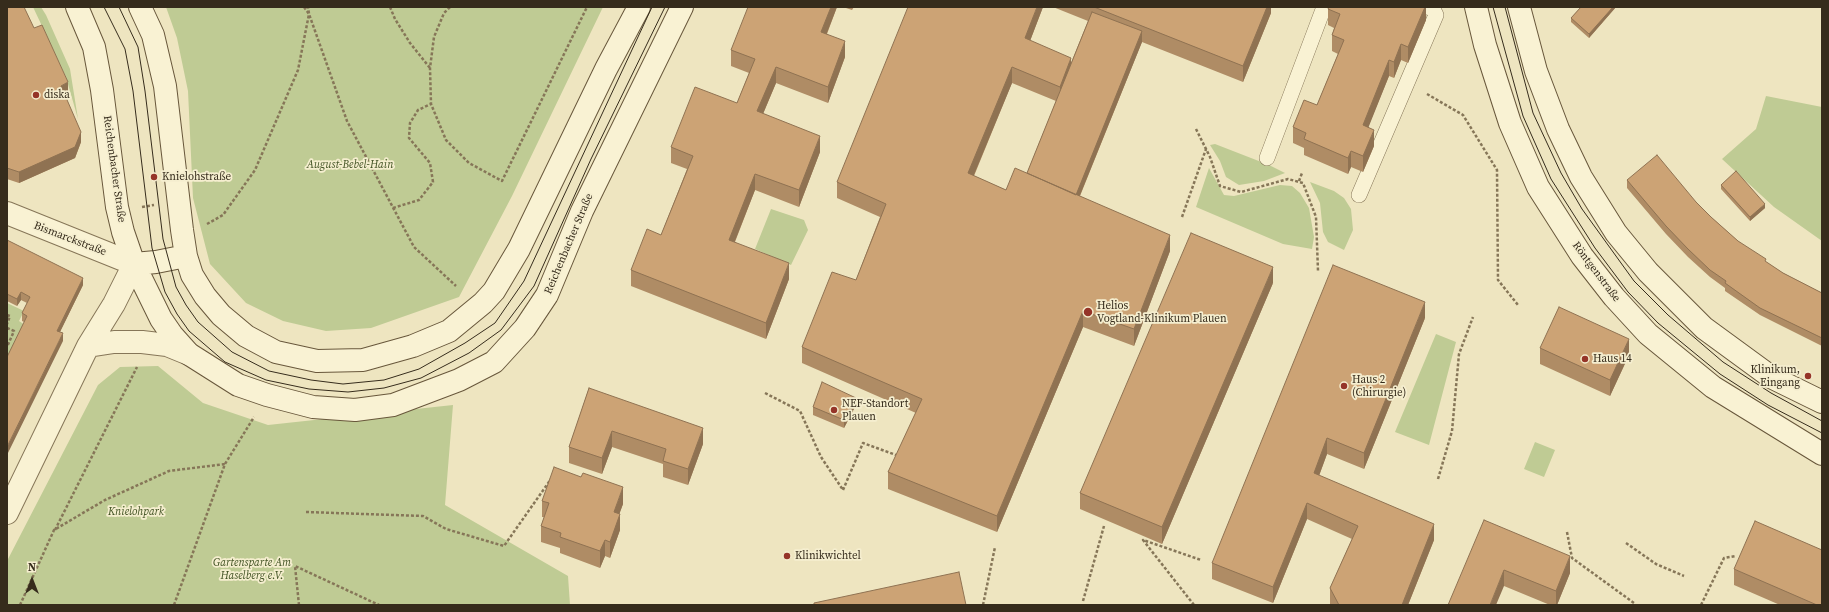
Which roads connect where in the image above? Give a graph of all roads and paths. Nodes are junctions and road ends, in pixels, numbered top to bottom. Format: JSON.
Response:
{"nodes":[{"id":1,"x":77,"y":7,"type":"edge"},
{"id":2,"x":140,"y":7,"type":"edge"},
{"id":3,"x":304,"y":7,"type":"edge"},
{"id":4,"x":308,"y":7,"type":"edge"},
{"id":5,"x":390,"y":7,"type":"edge"},
{"id":6,"x":450,"y":7,"type":"edge"},
{"id":7,"x":587,"y":7,"type":"edge"},
{"id":8,"x":639,"y":7,"type":"edge"},
{"id":9,"x":682,"y":7,"type":"edge"},
{"id":10,"x":1324,"y":7,"type":"edge"},
{"id":11,"x":1427,"y":7,"type":"edge"},
{"id":12,"x":1476,"y":7,"type":"edge"},
{"id":13,"x":1519,"y":7,"type":"edge"},
{"id":14,"x":308,"y":14,"type":"junction"},
{"id":15,"x":430,"y":68,"type":"junction"},
{"id":16,"x":1410,"y":76,"type":"junction"},
{"id":17,"x":431,"y":104,"type":"junction"},
{"id":18,"x":1196,"y":129,"type":"dead end"},
{"id":19,"x":1206,"y":149,"type":"junction"},
{"id":20,"x":1267,"y":158,"type":"dead end"},
{"id":21,"x":1302,"y":172,"type":"dead end"},
{"id":22,"x":1298,"y":181,"type":"junction"},
{"id":23,"x":1359,"y":195,"type":"dead end"},
{"id":24,"x":393,"y":208,"type":"junction"},
{"id":25,"x":7,"y":213,"type":"edge"},
{"id":26,"x":1182,"y":217,"type":"dead end"},
{"id":27,"x":204,"y":225,"type":"dead end"},
{"id":28,"x":186,"y":256,"type":"junction"},
{"id":29,"x":134,"y":264,"type":"junction"},
{"id":30,"x":1318,"y":271,"type":"dead end"},
{"id":31,"x":456,"y":286,"type":"dead end"},
{"id":32,"x":1518,"y":305,"type":"dead end"},
{"id":33,"x":7,"y":315,"type":"edge"},
{"id":34,"x":1473,"y":317,"type":"dead end"},
{"id":35,"x":7,"y":324,"type":"edge"},
{"id":36,"x":7,"y":328,"type":"edge"},
{"id":37,"x":142,"y":342,"type":"junction"},
{"id":38,"x":88,"y":346,"type":"junction"},
{"id":39,"x":7,"y":347,"type":"edge"},
{"id":40,"x":189,"y":354,"type":"junction"},
{"id":41,"x":765,"y":393,"type":"dead end"},
{"id":42,"x":266,"y":396,"type":"junction"},
{"id":43,"x":1822,"y":402,"type":"edge"},
{"id":44,"x":1818,"y":450,"type":"edge"},
{"id":45,"x":896,"y":455,"type":"edge"},
{"id":46,"x":225,"y":464,"type":"junction"},
{"id":47,"x":555,"y":473,"type":"edge"},
{"id":48,"x":1438,"y":479,"type":"dead end"},
{"id":49,"x":306,"y":512,"type":"dead end"},
{"id":50,"x":7,"y":513,"type":"edge"},
{"id":51,"x":1104,"y":526,"type":"edge"},
{"id":52,"x":54,"y":530,"type":"junction"},
{"id":53,"x":1567,"y":532,"type":"dead end"},
{"id":54,"x":1626,"y":543,"type":"dead end"},
{"id":55,"x":995,"y":547,"type":"dead end"},
{"id":56,"x":1736,"y":556,"type":"dead end"},
{"id":57,"x":1201,"y":560,"type":"dead end"},
{"id":58,"x":1684,"y":576,"type":"dead end"},
{"id":59,"x":1083,"y":601,"type":"dead end"},
{"id":60,"x":1634,"y":603,"type":"dead end"},
{"id":61,"x":20,"y":605,"type":"edge"},
{"id":62,"x":174,"y":605,"type":"edge"},
{"id":63,"x":299,"y":605,"type":"edge"},
{"id":64,"x":378,"y":605,"type":"edge"},
{"id":65,"x":983,"y":605,"type":"edge"},
{"id":66,"x":1194,"y":605,"type":"edge"},
{"id":67,"x":1701,"y":605,"type":"edge"}],
"edges":[{"from":1,"to":29,"type":"street","name":"Reichenbacher Straße"},
{"from":2,"to":28,"type":"street"},
{"from":3,"to":14,"type":"path"},
{"from":4,"to":14,"type":"path"},
{"from":5,"to":15,"type":"path"},
{"from":6,"to":15,"type":"path"},
{"from":7,"to":17,"type":"path"},
{"from":8,"to":28,"type":"street"},
{"from":9,"to":42,"type":"street","name":"Reichenbacher Straße"},
{"from":10,"to":20,"type":"lane"},
{"from":11,"to":16,"type":"lane"},
{"from":12,"to":44,"type":"street","name":"Röntgenstraße"},
{"from":13,"to":43,"type":"street"},
{"from":14,"to":24,"type":"path"},
{"from":14,"to":27,"type":"path"},
{"from":15,"to":17,"type":"path"},
{"from":16,"to":23,"type":"lane"},
{"from":16,"to":32,"type":"path"},
{"from":17,"to":24,"type":"path"},
{"from":18,"to":19,"type":"path"},
{"from":19,"to":22,"type":"path"},
{"from":19,"to":26,"type":"path"},
{"from":21,"to":22,"type":"path"},
{"from":22,"to":30,"type":"path"},
{"from":24,"to":31,"type":"path"},
{"from":25,"to":29,"type":"street","name":"Bismarckstraße"},
{"from":28,"to":29,"type":"street"},
{"from":29,"to":38,"type":"street"},
{"from":29,"to":40,"type":"street","name":"Reichenbacher Straße"},
{"from":33,"to":35,"type":"path"},
{"from":34,"to":48,"type":"path"},
{"from":36,"to":39,"type":"path"},
{"from":37,"to":38,"type":"street"},
{"from":37,"to":40,"type":"street"},
{"from":37,"to":52,"type":"path"},
{"from":38,"to":50,"type":"street"},
{"from":40,"to":42,"type":"street","name":"Reichenbacher Straße"},
{"from":41,"to":45,"type":"path"},
{"from":42,"to":46,"type":"path"},
{"from":46,"to":52,"type":"path"},
{"from":46,"to":62,"type":"path"},
{"from":47,"to":49,"type":"path"},
{"from":51,"to":59,"type":"path"},
{"from":52,"to":61,"type":"path"},
{"from":53,"to":60,"type":"path"},
{"from":54,"to":58,"type":"path"},
{"from":55,"to":65,"type":"path"},
{"from":56,"to":67,"type":"path"},
{"from":57,"to":66,"type":"path"},
{"from":63,"to":64,"type":"path"}]}
